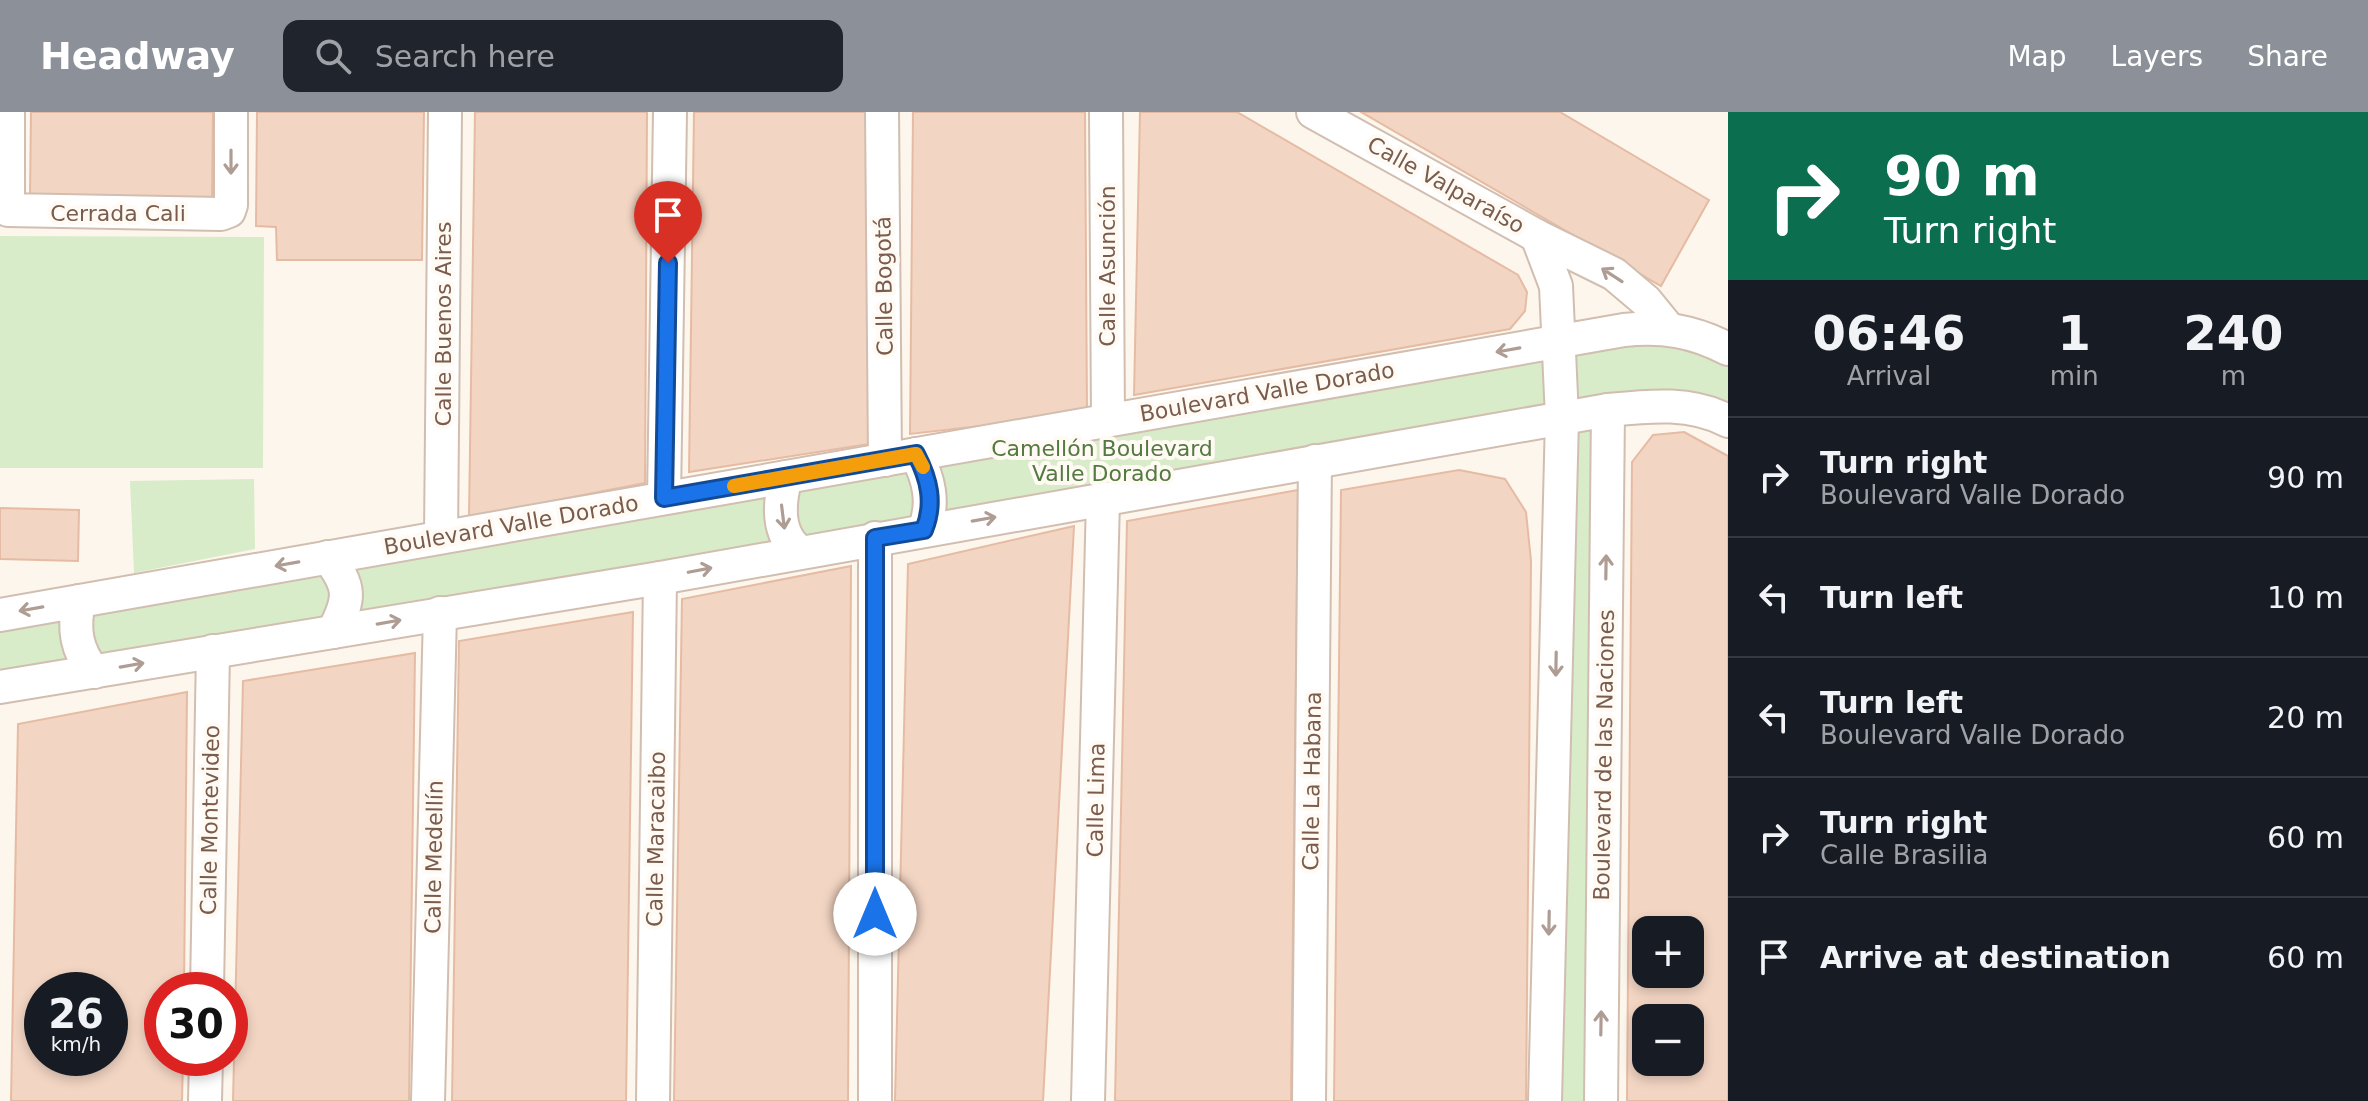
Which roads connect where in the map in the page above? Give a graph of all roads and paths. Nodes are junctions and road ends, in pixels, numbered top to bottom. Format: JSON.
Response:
{"nodes":[{"id":1,"x":8,"y":112,"type":"edge"},
{"id":2,"x":231,"y":112,"type":"edge"},
{"id":3,"x":445,"y":112,"type":"edge"},
{"id":4,"x":670,"y":112,"type":"edge"},
{"id":5,"x":882,"y":112,"type":"edge"},
{"id":6,"x":1106,"y":112,"type":"edge"},
{"id":7,"x":1313,"y":112,"type":"edge"},
{"id":8,"x":1537,"y":236,"type":"junction"},
{"id":9,"x":1668,"y":328,"type":"junction"},
{"id":10,"x":1557,"y":341,"type":"junction"},
{"id":11,"x":1728,"y":349,"type":"edge"},
{"id":12,"x":1608,"y":410,"type":"junction"},
{"id":13,"x":1726,"y":416,"type":"edge"},
{"id":14,"x":1562,"y":418,"type":"junction"},
{"id":15,"x":1108,"y":420,"type":"junction"},
{"id":16,"x":901,"y":457,"type":"junction"},
{"id":17,"x":1315,"y":461,"type":"junction"},
{"id":18,"x":786,"y":477,"type":"junction"},
{"id":19,"x":664,"y":498,"type":"junction"},
{"id":20,"x":1103,"y":499,"type":"junction"},
{"id":21,"x":924,"y":530,"type":"junction"},
{"id":22,"x":441,"y":537,"type":"junction"},
{"id":23,"x":875,"y":538,"type":"junction"},
{"id":24,"x":799,"y":551,"type":"junction"},
{"id":25,"x":328,"y":557,"type":"junction"},
{"id":26,"x":660,"y":578,"type":"junction"},
{"id":27,"x":79,"y":601,"type":"junction"},
{"id":28,"x":440,"y":613,"type":"junction"},
{"id":29,"x":0,"y":615,"type":"edge"},
{"id":30,"x":333,"y":632,"type":"junction"},
{"id":31,"x":213,"y":651,"type":"junction"},
{"id":32,"x":94,"y":672,"type":"junction"},
{"id":33,"x":0,"y":687,"type":"edge"},
{"id":34,"x":207,"y":972,"type":"edge"},
{"id":35,"x":206,"y":1076,"type":"edge"},
{"id":36,"x":205,"y":1101,"type":"edge"},
{"id":37,"x":428,"y":1101,"type":"edge"},
{"id":38,"x":653,"y":1101,"type":"edge"},
{"id":39,"x":875,"y":1101,"type":"edge"},
{"id":40,"x":1088,"y":1101,"type":"edge"},
{"id":41,"x":1309,"y":1101,"type":"edge"},
{"id":42,"x":1545,"y":1101,"type":"edge"},
{"id":43,"x":1601,"y":1101,"type":"edge"}],
"edges":[{"from":2,"to":1,"type":"street","name":"Cerrada Cali","one_way":true},
{"from":3,"to":22,"type":"street","name":"Calle Buenos Aires"},
{"from":4,"to":19,"type":"street"},
{"from":5,"to":16,"type":"street","name":"Calle Bogotá"},
{"from":6,"to":15,"type":"street","name":"Calle Asunción"},
{"from":7,"to":8,"type":"street","name":"Calle Valparaíso"},
{"from":9,"to":8,"type":"street","name":"Calle Valparaíso","one_way":true},
{"from":8,"to":10,"type":"street","name":"Calle Valparaíso"},
{"from":9,"to":10,"type":"street","name":"Boulevard Valle Dorado"},
{"from":9,"to":11,"type":"street","name":"Boulevard Valle Dorado"},
{"from":10,"to":14,"type":"street","name":"Calle Valparaíso"},
{"from":10,"to":15,"type":"street","name":"Boulevard Valle Dorado","one_way":true},
{"from":12,"to":13,"type":"street"},
{"from":12,"to":14,"type":"street"},
{"from":43,"to":12,"type":"street","name":"Boulevard de las Naciones","one_way":true},
{"from":14,"to":17,"type":"street"},
{"from":14,"to":42,"type":"street","one_way":true},
{"from":15,"to":16,"type":"street","name":"Boulevard Valle Dorado"},
{"from":16,"to":18,"type":"street","name":"Boulevard Valle Dorado"},
{"from":16,"to":21,"type":"street"},
{"from":17,"to":20,"type":"street"},
{"from":17,"to":41,"type":"street","name":"Calle La Habana"},
{"from":18,"to":19,"type":"street","name":"Boulevard Valle Dorado"},
{"from":18,"to":24,"type":"street","one_way":true},
{"from":19,"to":22,"type":"street","name":"Boulevard Valle Dorado"},
{"from":21,"to":20,"type":"street","one_way":true},
{"from":20,"to":40,"type":"street","name":"Calle Lima"},
{"from":21,"to":23,"type":"street"},
{"from":22,"to":25,"type":"street","name":"Boulevard Valle Dorado"},
{"from":23,"to":24,"type":"street"},
{"from":23,"to":39,"type":"street"},
{"from":26,"to":24,"type":"street","one_way":true},
{"from":25,"to":27,"type":"street","name":"Boulevard Valle Dorado","one_way":true},
{"from":25,"to":30,"type":"street"},
{"from":26,"to":28,"type":"street"},
{"from":26,"to":38,"type":"street","name":"Calle Maracaibo"},
{"from":27,"to":29,"type":"street","name":"Boulevard Valle Dorado","one_way":true},
{"from":27,"to":32,"type":"street"},
{"from":30,"to":28,"type":"street","one_way":true},
{"from":28,"to":37,"type":"street","name":"Calle Medellín"},
{"from":30,"to":31,"type":"street"},
{"from":32,"to":31,"type":"street","one_way":true},
{"from":31,"to":34,"type":"street","name":"Calle Montevideo"},
{"from":32,"to":33,"type":"street"},
{"from":35,"to":36,"type":"street"}]}
